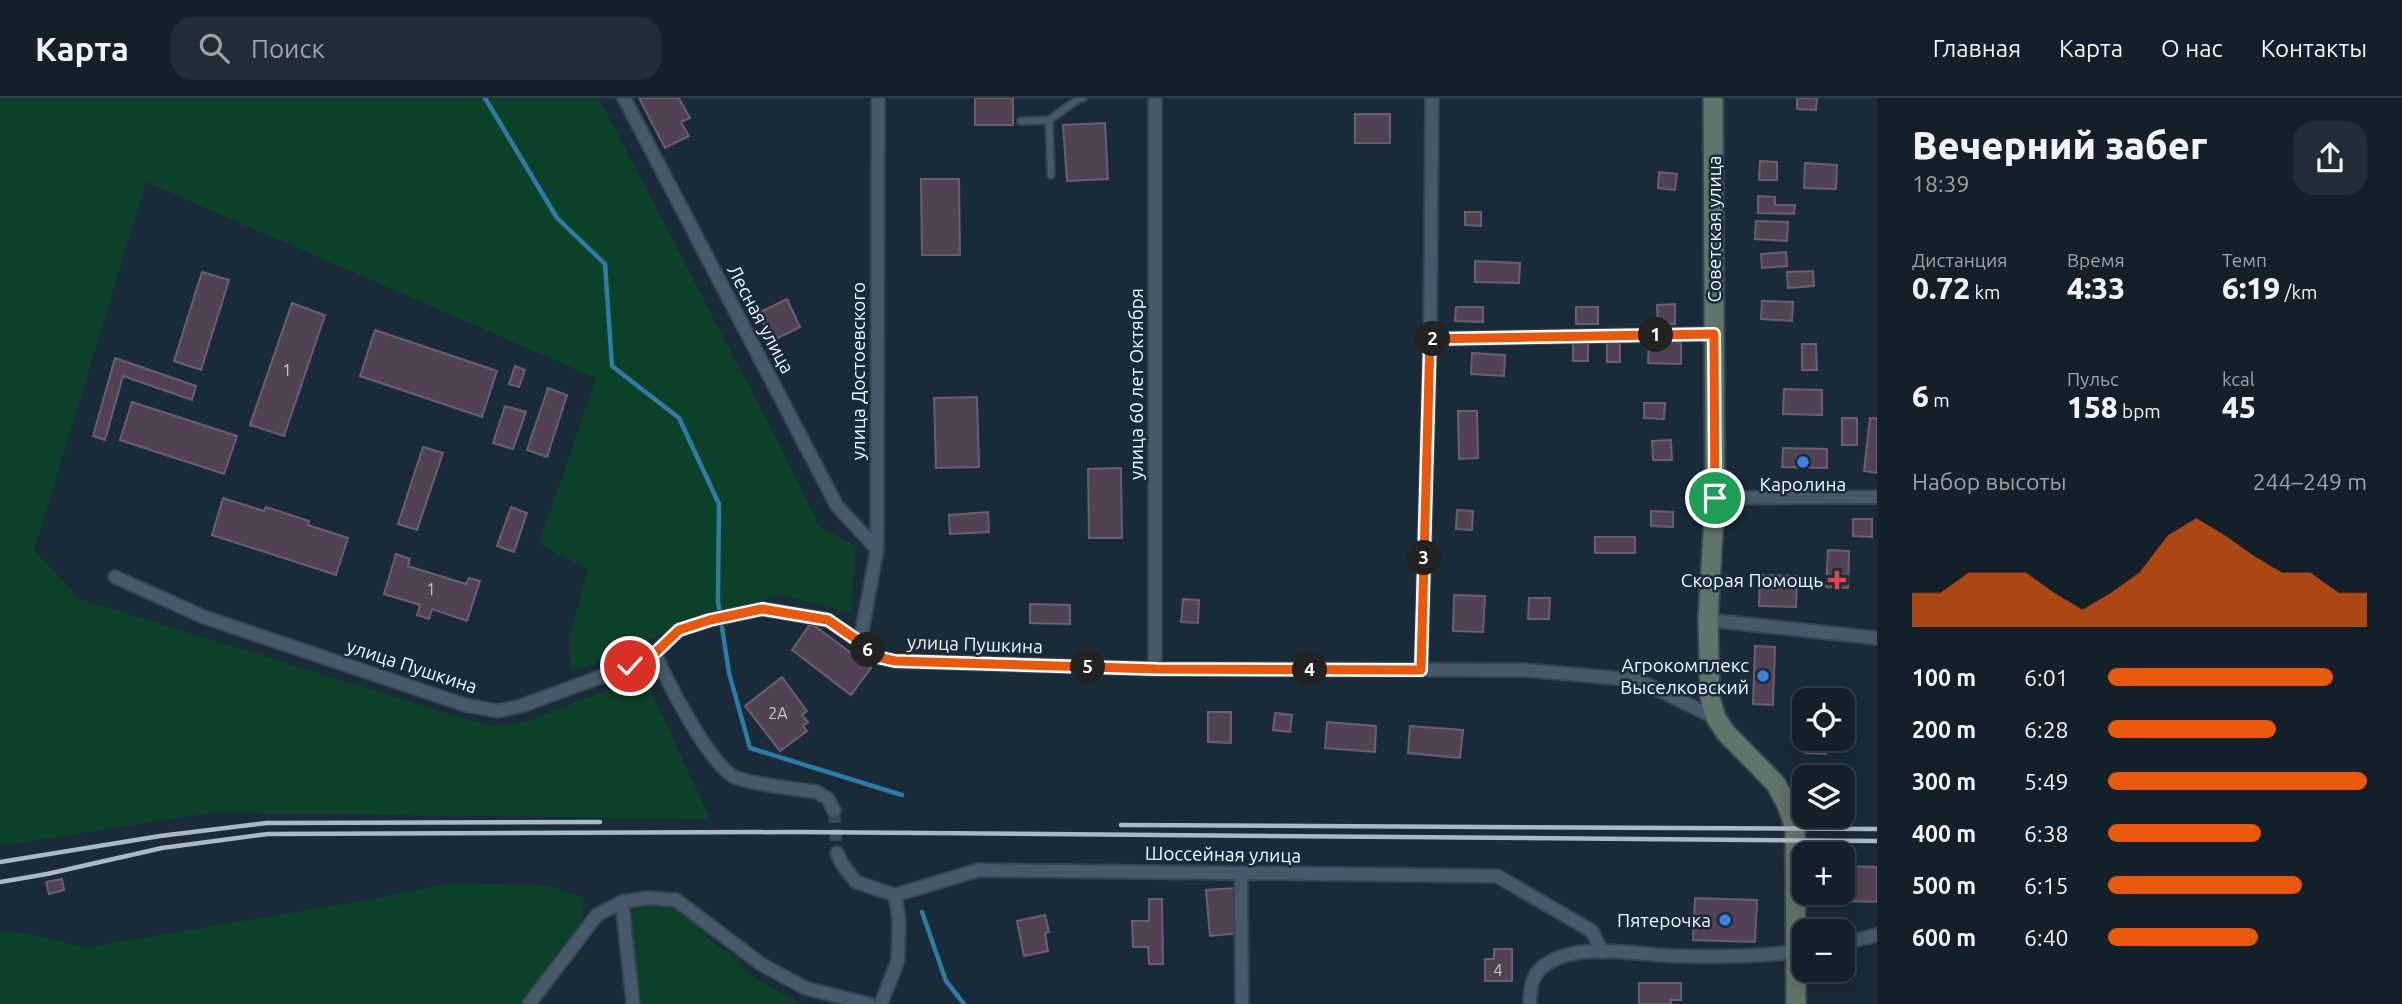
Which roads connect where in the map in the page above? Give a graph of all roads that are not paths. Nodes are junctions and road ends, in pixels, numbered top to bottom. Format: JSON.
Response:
{"nodes":[{"id":1,"x":624,"y":98,"type":"edge"},
{"id":2,"x":878,"y":98,"type":"edge"},
{"id":3,"x":1083,"y":98,"type":"edge"},
{"id":4,"x":1155,"y":98,"type":"edge"},
{"id":5,"x":1432,"y":98,"type":"edge"},
{"id":6,"x":1713,"y":98,"type":"edge"},
{"id":7,"x":1049,"y":120,"type":"junction"},
{"id":8,"x":1021,"y":121,"type":"dead end"},
{"id":9,"x":1051,"y":175,"type":"dead end"},
{"id":10,"x":1714,"y":334,"type":"junction"},
{"id":11,"x":1430,"y":339,"type":"junction"},
{"id":12,"x":1877,"y":497,"type":"edge"},
{"id":13,"x":1715,"y":498,"type":"junction"},
{"id":14,"x":877,"y":549,"type":"junction"},
{"id":15,"x":115,"y":577,"type":"dead end"},
{"id":16,"x":1708,"y":620,"type":"junction"},
{"id":17,"x":1877,"y":638,"type":"edge"},
{"id":18,"x":860,"y":642,"type":"junction"},
{"id":19,"x":655,"y":653,"type":"junction"},
{"id":20,"x":1156,"y":669,"type":"junction"},
{"id":21,"x":1421,"y":670,"type":"junction"},
{"id":22,"x":1716,"y":718,"type":"junction"},
{"id":23,"x":834,"y":811,"type":"dead end"},
{"id":24,"x":837,"y":853,"type":"tunnel mouth"},
{"id":25,"x":1241,"y":873,"type":"junction"},
{"id":26,"x":895,"y":895,"type":"junction"},
{"id":27,"x":622,"y":902,"type":"junction"},
{"id":28,"x":1799,"y":919,"type":"edge"},
{"id":29,"x":1877,"y":935,"type":"edge"},
{"id":30,"x":1855,"y":940,"type":"edge"},
{"id":31,"x":1792,"y":951,"type":"edge"},
{"id":32,"x":1602,"y":952,"type":"junction"},
{"id":33,"x":1798,"y":982,"type":"edge"},
{"id":34,"x":529,"y":1004,"type":"edge"},
{"id":35,"x":633,"y":1004,"type":"edge"},
{"id":36,"x":869,"y":1004,"type":"edge"},
{"id":37,"x":881,"y":1004,"type":"edge"},
{"id":38,"x":1242,"y":1004,"type":"edge"},
{"id":39,"x":1530,"y":1004,"type":"edge"},
{"id":40,"x":1796,"y":1004,"type":"edge"}],
"edges":[{"from":1,"to":14,"type":"street","name":"Лесная улица"},
{"from":2,"to":14,"type":"street","name":"улица Достоевского"},
{"from":3,"to":7,"type":"lane"},
{"from":4,"to":20,"type":"street","name":"улица 60 лет Октября"},
{"from":5,"to":11,"type":"street"},
{"from":6,"to":10,"type":"street","name":"Советская улица"},
{"from":7,"to":8,"type":"lane"},
{"from":7,"to":9,"type":"lane"},
{"from":10,"to":11,"type":"street"},
{"from":10,"to":13,"type":"street","name":"Советская улица"},
{"from":11,"to":21,"type":"street"},
{"from":12,"to":13,"type":"street"},
{"from":13,"to":16,"type":"street","name":"Советская улица"},
{"from":14,"to":18,"type":"street","name":"улица Достоевского"},
{"from":15,"to":19,"type":"street","name":"улица Пушкина"},
{"from":16,"to":17,"type":"street"},
{"from":16,"to":22,"type":"street","name":"Советская улица"},
{"from":18,"to":19,"type":"street","name":"улица Пушкина"},
{"from":18,"to":20,"type":"street","name":"улица Пушкина"},
{"from":19,"to":23,"type":"street"},
{"from":20,"to":21,"type":"street","name":"улица Пушкина"},
{"from":21,"to":22,"type":"street","name":"улица Пушкина"},
{"from":22,"to":28,"type":"street","name":"Советская улица"},
{"from":24,"to":26,"type":"street"},
{"from":25,"to":26,"type":"street","name":"Шоссейная улица"},
{"from":25,"to":32,"type":"street","name":"Шоссейная улица"},
{"from":25,"to":38,"type":"street"},
{"from":26,"to":37,"type":"street"},
{"from":27,"to":34,"type":"street"},
{"from":27,"to":35,"type":"street"},
{"from":27,"to":36,"type":"street"},
{"from":29,"to":30,"type":"street"},
{"from":31,"to":32,"type":"street"},
{"from":32,"to":39,"type":"street"},
{"from":33,"to":40,"type":"street","name":"Советская улица"}]}
